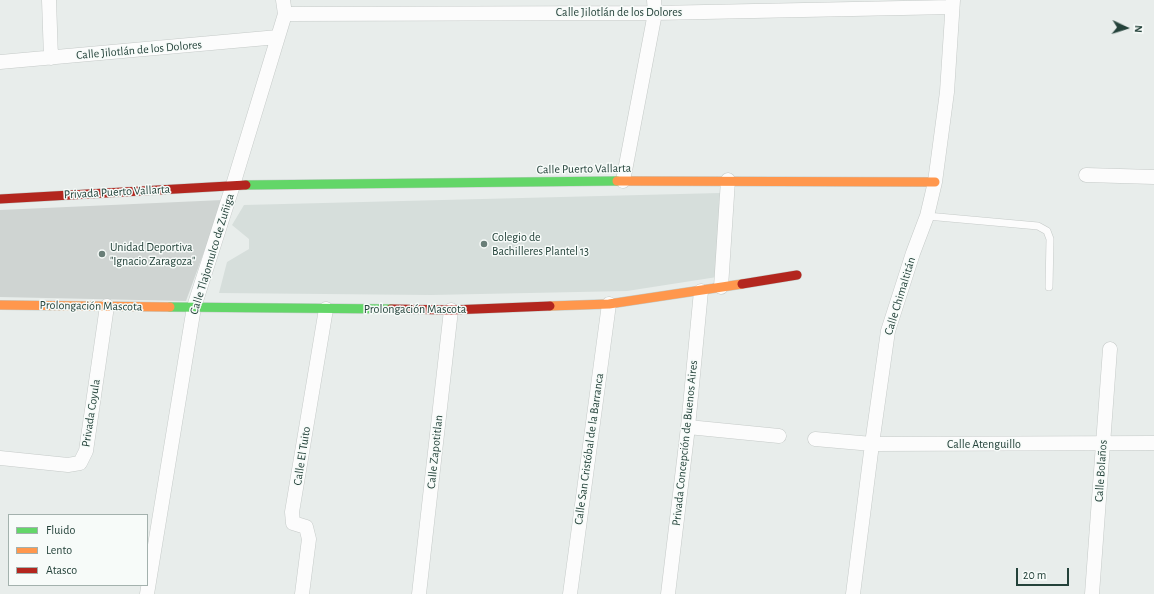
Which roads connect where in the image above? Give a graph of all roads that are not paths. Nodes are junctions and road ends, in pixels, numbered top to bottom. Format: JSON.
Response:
{"nodes":[{"id":1,"x":49,"y":0,"type":"edge"},
{"id":2,"x":953,"y":3,"type":"edge"},
{"id":3,"x":762,"y":5,"type":"edge"},
{"id":4,"x":655,"y":6,"type":"edge"},
{"id":5,"x":284,"y":7,"type":"edge"},
{"id":6,"x":278,"y":37,"type":"junction"},
{"id":7,"x":51,"y":58,"type":"junction"},
{"id":8,"x":0,"y":62,"type":"edge"},
{"id":9,"x":1086,"y":174,"type":"dead end"},
{"id":10,"x":1154,"y":177,"type":"edge"},
{"id":11,"x":728,"y":180,"type":"junction"},
{"id":12,"x":623,"y":181,"type":"junction"},
{"id":13,"x":935,"y":182,"type":"junction"},
{"id":14,"x":233,"y":185,"type":"junction"},
{"id":15,"x":0,"y":199,"type":"edge"},
{"id":16,"x":927,"y":216,"type":"junction"},
{"id":17,"x":797,"y":275,"type":"dead end"},
{"id":18,"x":1049,"y":287,"type":"dead end"},
{"id":19,"x":721,"y":288,"type":"junction"},
{"id":20,"x":701,"y":291,"type":"junction"},
{"id":21,"x":608,"y":304,"type":"junction"},
{"id":22,"x":0,"y":305,"type":"edge"},
{"id":23,"x":107,"y":306,"type":"junction"},
{"id":24,"x":194,"y":307,"type":"junction"},
{"id":25,"x":326,"y":309,"type":"junction"},
{"id":26,"x":451,"y":310,"type":"junction"},
{"id":27,"x":1110,"y":349,"type":"dead end"},
{"id":28,"x":688,"y":427,"type":"junction"},
{"id":29,"x":779,"y":436,"type":"dead end"},
{"id":30,"x":815,"y":439,"type":"dead end"},
{"id":31,"x":1154,"y":443,"type":"edge"},
{"id":32,"x":872,"y":444,"type":"junction"},
{"id":33,"x":1103,"y":444,"type":"junction"},
{"id":34,"x":0,"y":458,"type":"edge"},
{"id":35,"x":147,"y":594,"type":"edge"},
{"id":36,"x":302,"y":594,"type":"edge"},
{"id":37,"x":419,"y":594,"type":"edge"},
{"id":38,"x":570,"y":594,"type":"edge"},
{"id":39,"x":668,"y":594,"type":"edge"},
{"id":40,"x":854,"y":594,"type":"edge"},
{"id":41,"x":1092,"y":594,"type":"edge"}],
"edges":[{"from":1,"to":7,"type":"street"},
{"from":2,"to":3,"type":"street","name":"Calle Jilotlán de los Dolores"},
{"from":2,"to":13,"type":"street","name":"Calle Chimaltitán"},
{"from":3,"to":4,"type":"street","name":"Calle Jilotlán de los Dolores"},
{"from":4,"to":5,"type":"street","name":"Calle Jilotlán de los Dolores"},
{"from":4,"to":12,"type":"street"},
{"from":5,"to":6,"type":"street","name":"Calle Tlajomulco de Zuñiga"},
{"from":6,"to":7,"type":"street","name":"Calle Jilotlán de los Dolores"},
{"from":6,"to":14,"type":"street","name":"Calle Tlajomulco de Zuñiga"},
{"from":7,"to":8,"type":"street","name":"Calle Jilotlán de los Dolores"},
{"from":9,"to":10,"type":"street"},
{"from":11,"to":12,"type":"street","name":"Calle Puerto Vallarta"},
{"from":11,"to":13,"type":"street","name":"Calle Puerto Vallarta"},
{"from":11,"to":19,"type":"street"},
{"from":12,"to":14,"type":"street","name":"Calle Puerto Vallarta"},
{"from":13,"to":16,"type":"street","name":"Calle Chimaltitán"},
{"from":14,"to":15,"type":"street","name":"Privada Puerto Vallarta"},
{"from":14,"to":24,"type":"street","name":"Calle Tlajomulco de Zuñiga"},
{"from":16,"to":18,"type":"lane"},
{"from":16,"to":32,"type":"street","name":"Calle Chimaltitán"},
{"from":17,"to":19,"type":"street","name":"Prolongación Mascota"},
{"from":19,"to":20,"type":"street","name":"Prolongación Mascota"},
{"from":20,"to":21,"type":"street","name":"Prolongación Mascota"},
{"from":20,"to":28,"type":"street","name":"Privada Concepción de Buenos Aires"},
{"from":21,"to":26,"type":"street","name":"Prolongación Mascota"},
{"from":21,"to":38,"type":"street","name":"Calle San Cristóbal de la Barranca"},
{"from":22,"to":23,"type":"street","name":"Prolongación Mascota"},
{"from":23,"to":24,"type":"street","name":"Prolongación Mascota"},
{"from":23,"to":34,"type":"street","name":"Privada Coyula"},
{"from":24,"to":25,"type":"street","name":"Prolongación Mascota"},
{"from":24,"to":35,"type":"street","name":"Calle Tlajomulco de Zuñiga"},
{"from":25,"to":26,"type":"street","name":"Prolongación Mascota"},
{"from":25,"to":36,"type":"street","name":"Calle El Tuito"},
{"from":26,"to":37,"type":"street","name":"Calle Zapotitlan"},
{"from":27,"to":33,"type":"street","name":"Calle Bolaños"},
{"from":28,"to":29,"type":"street"},
{"from":28,"to":39,"type":"street","name":"Privada Concepción de Buenos Aires"},
{"from":30,"to":32,"type":"street","name":"Calle Atenguillo"},
{"from":31,"to":33,"type":"street","name":"Calle Atenguillo"},
{"from":32,"to":33,"type":"street","name":"Calle Atenguillo"},
{"from":32,"to":40,"type":"street","name":"Calle Chimaltitán"},
{"from":33,"to":41,"type":"street","name":"Calle Bolaños"}]}
